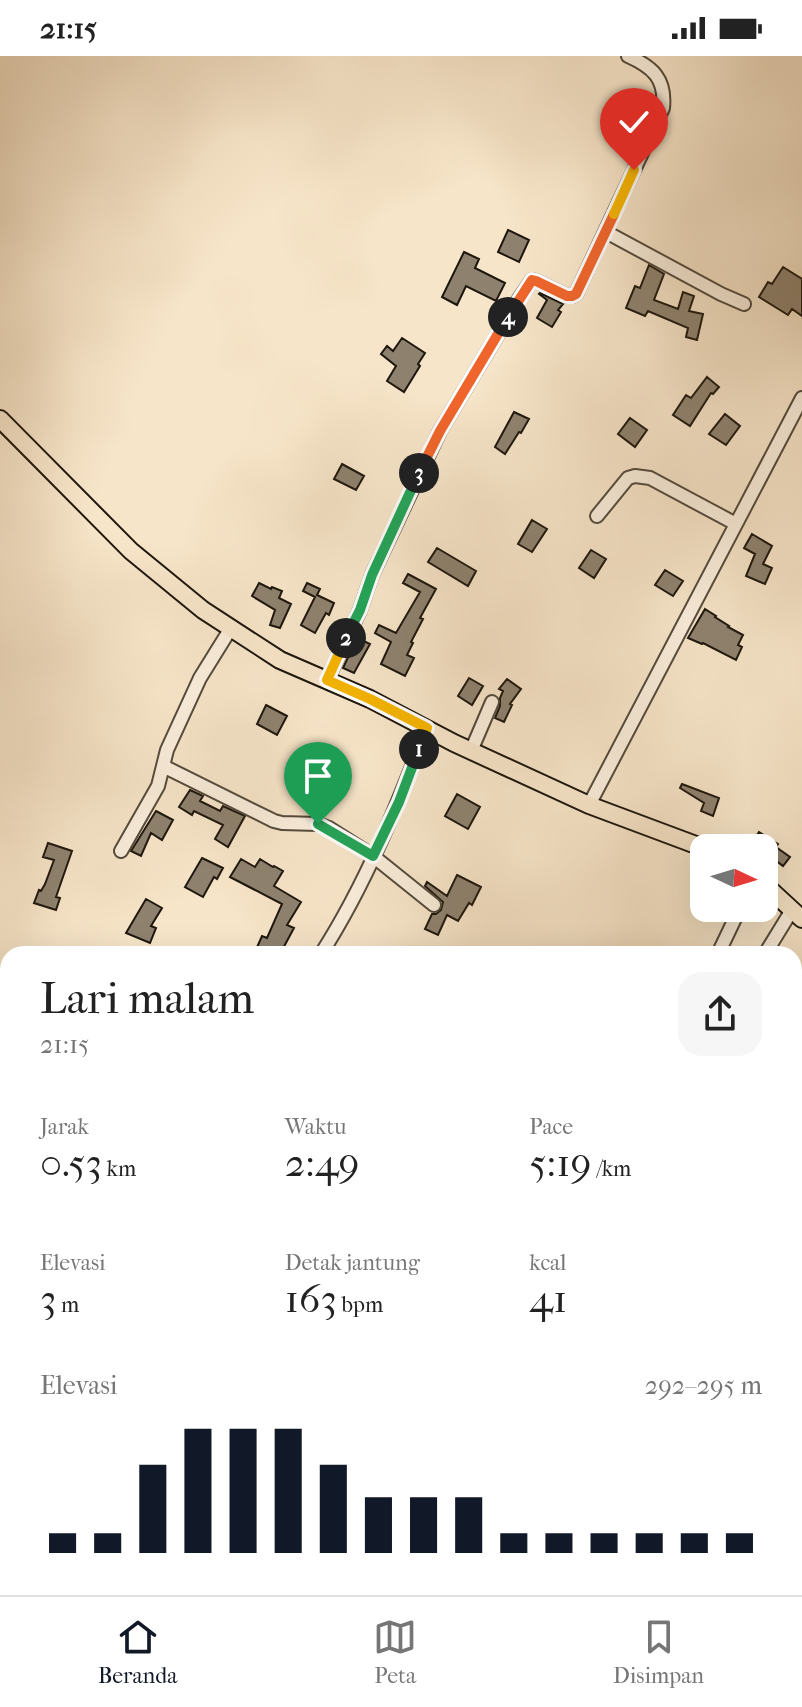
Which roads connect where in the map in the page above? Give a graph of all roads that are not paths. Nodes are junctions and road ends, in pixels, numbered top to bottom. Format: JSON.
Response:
{"nodes":[{"id":1,"x":628,"y":56,"type":"edge"},
{"id":2,"x":606,"y":232,"type":"junction"},
{"id":3,"x":744,"y":304,"type":"dead end"},
{"id":4,"x":802,"y":398,"type":"edge"},
{"id":5,"x":0,"y":419,"type":"edge"},
{"id":6,"x":597,"y":516,"type":"dead end"},
{"id":7,"x":736,"y":524,"type":"junction"},
{"id":8,"x":231,"y":628,"type":"junction"},
{"id":9,"x":327,"y":680,"type":"junction"},
{"id":10,"x":492,"y":702,"type":"dead end"},
{"id":11,"x":427,"y":728,"type":"junction"},
{"id":12,"x":471,"y":751,"type":"junction"},
{"id":13,"x":163,"y":766,"type":"junction"},
{"id":14,"x":589,"y":805,"type":"junction"},
{"id":15,"x":690,"y":843,"type":"edge"},
{"id":16,"x":121,"y":851,"type":"dead end"},
{"id":17,"x":373,"y":856,"type":"junction"},
{"id":18,"x":778,"y":897,"type":"edge"},
{"id":19,"x":434,"y":905,"type":"dead end"},
{"id":20,"x":797,"y":915,"type":"edge"},
{"id":21,"x":733,"y":922,"type":"edge"},
{"id":22,"x":326,"y":946,"type":"edge"},
{"id":23,"x":722,"y":946,"type":"edge"},
{"id":24,"x":772,"y":946,"type":"edge"}],
"edges":[{"from":1,"to":2,"type":"street"},
{"from":2,"to":3,"type":"street"},
{"from":2,"to":9,"type":"street"},
{"from":4,"to":7,"type":"street"},
{"from":5,"to":8,"type":"main road"},
{"from":6,"to":7,"type":"street"},
{"from":7,"to":14,"type":"street"},
{"from":8,"to":9,"type":"main road"},
{"from":8,"to":13,"type":"street"},
{"from":9,"to":11,"type":"main road"},
{"from":10,"to":12,"type":"street"},
{"from":11,"to":12,"type":"main road"},
{"from":11,"to":17,"type":"street"},
{"from":12,"to":14,"type":"main road"},
{"from":13,"to":16,"type":"street"},
{"from":13,"to":17,"type":"street"},
{"from":14,"to":15,"type":"main road"},
{"from":17,"to":19,"type":"street"},
{"from":17,"to":22,"type":"street"},
{"from":18,"to":20,"type":"main road"},
{"from":20,"to":24,"type":"street"},
{"from":21,"to":23,"type":"street"}]}
